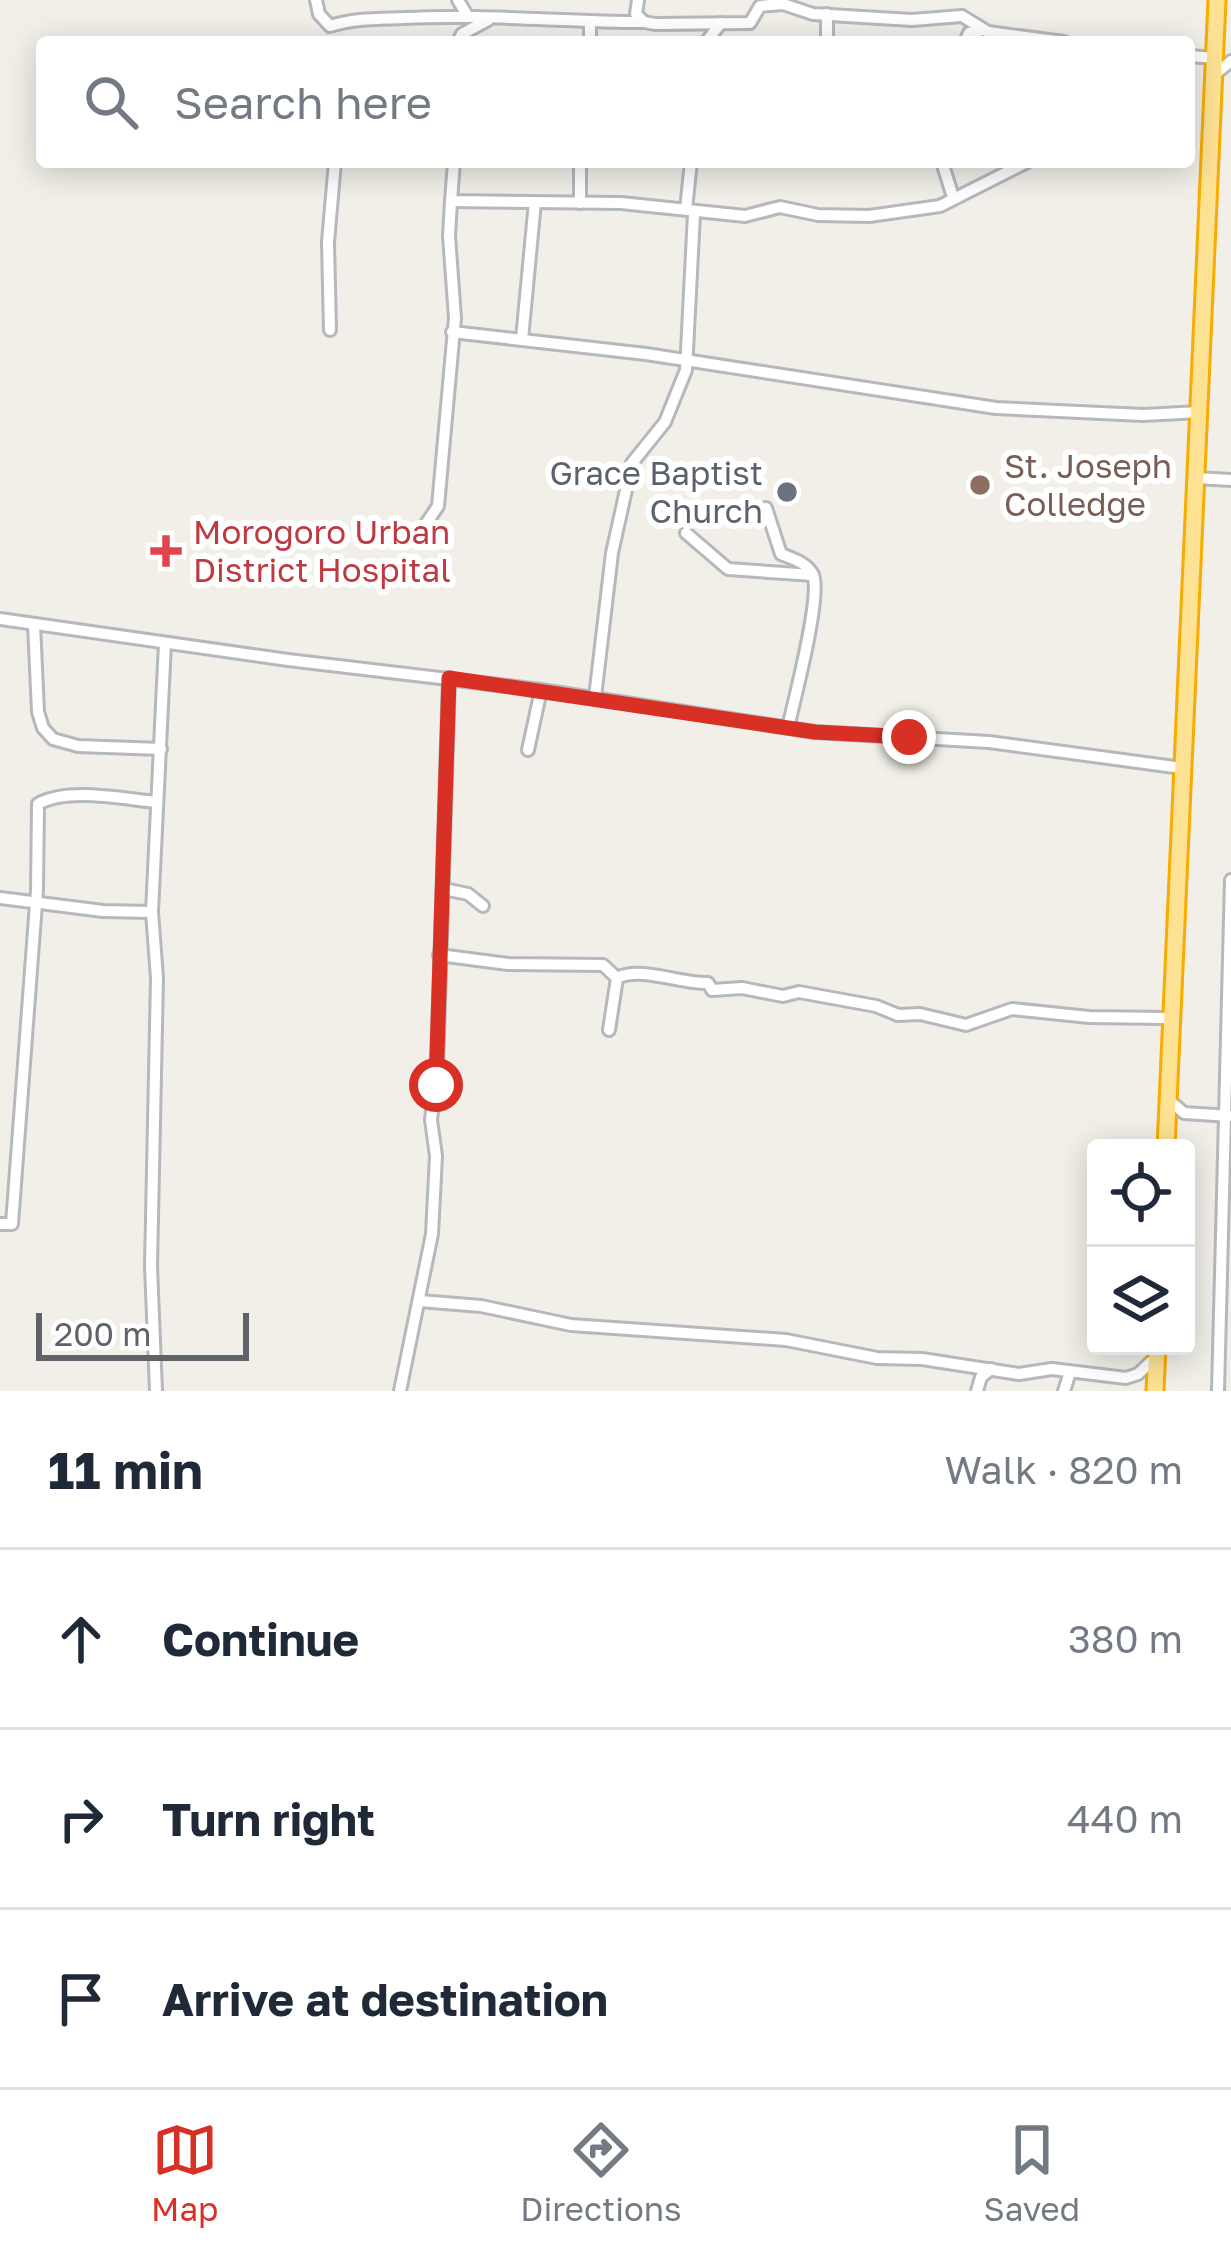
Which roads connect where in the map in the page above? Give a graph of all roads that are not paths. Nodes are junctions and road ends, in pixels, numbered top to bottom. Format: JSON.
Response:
{"nodes":[{"id":1,"x":316,"y":0,"type":"edge"},
{"id":2,"x":638,"y":0,"type":"edge"},
{"id":3,"x":855,"y":0,"type":"edge"},
{"id":4,"x":1217,"y":0,"type":"edge"},
{"id":5,"x":781,"y":2,"type":"edge"},
{"id":6,"x":462,"y":6,"type":"edge"},
{"id":7,"x":827,"y":14,"type":"junction"},
{"id":8,"x":854,"y":16,"type":"junction"},
{"id":9,"x":490,"y":18,"type":"junction"},
{"id":10,"x":590,"y":22,"type":"junction"},
{"id":11,"x":644,"y":22,"type":"junction"},
{"id":12,"x":721,"y":23,"type":"junction"},
{"id":13,"x":330,"y":26,"type":"junction"},
{"id":14,"x":983,"y":30,"type":"junction"},
{"id":15,"x":329,"y":36,"type":"edge"},
{"id":16,"x":461,"y":36,"type":"edge"},
{"id":17,"x":590,"y":36,"type":"edge"},
{"id":18,"x":711,"y":36,"type":"edge"},
{"id":19,"x":827,"y":36,"type":"edge"},
{"id":20,"x":968,"y":36,"type":"edge"},
{"id":21,"x":1024,"y":36,"type":"edge"},
{"id":22,"x":1220,"y":65,"type":"edge"},
{"id":23,"x":1222,"y":107,"type":"edge"},
{"id":24,"x":334,"y":168,"type":"edge"},
{"id":25,"x":454,"y":168,"type":"edge"},
{"id":26,"x":580,"y":168,"type":"edge"},
{"id":27,"x":691,"y":168,"type":"edge"},
{"id":28,"x":944,"y":168,"type":"edge"},
{"id":29,"x":1014,"y":168,"type":"edge"},
{"id":30,"x":953,"y":197,"type":"junction"},
{"id":31,"x":451,"y":201,"type":"junction"},
{"id":32,"x":535,"y":202,"type":"junction"},
{"id":33,"x":580,"y":203,"type":"junction"},
{"id":34,"x":690,"y":212,"type":"junction"},
{"id":35,"x":330,"y":330,"type":"dead end"},
{"id":36,"x":452,"y":332,"type":"junction"},
{"id":37,"x":522,"y":340,"type":"junction"},
{"id":38,"x":686,"y":363,"type":"junction"},
{"id":39,"x":1200,"y":412,"type":"junction"},
{"id":40,"x":1196,"y":478,"type":"junction"},
{"id":41,"x":1231,"y":480,"type":"edge"},
{"id":42,"x":766,"y":508,"type":"dead end"},
{"id":43,"x":686,"y":533,"type":"dead end"},
{"id":44,"x":406,"y":540,"type":"dead end"},
{"id":45,"x":813,"y":575,"type":"junction"},
{"id":46,"x":0,"y":620,"type":"edge"},
{"id":47,"x":34,"y":624,"type":"junction"},
{"id":48,"x":165,"y":644,"type":"junction"},
{"id":49,"x":449,"y":678,"type":"junction"},
{"id":50,"x":541,"y":690,"type":"junction"},
{"id":51,"x":595,"y":697,"type":"junction"},
{"id":52,"x":788,"y":728,"type":"junction"},
{"id":53,"x":161,"y":749,"type":"junction"},
{"id":54,"x":528,"y":750,"type":"dead end"},
{"id":55,"x":1182,"y":767,"type":"junction"},
{"id":56,"x":157,"y":802,"type":"junction"},
{"id":57,"x":1231,"y":880,"type":"edge"},
{"id":58,"x":444,"y":889,"type":"junction"},
{"id":59,"x":0,"y":898,"type":"edge"},
{"id":60,"x":36,"y":902,"type":"junction"},
{"id":61,"x":483,"y":906,"type":"dead end"},
{"id":62,"x":152,"y":912,"type":"junction"},
{"id":63,"x":439,"y":955,"type":"junction"},
{"id":64,"x":617,"y":978,"type":"junction"},
{"id":65,"x":1164,"y":1018,"type":"dead end"},
{"id":66,"x":610,"y":1030,"type":"dead end"},
{"id":67,"x":1169,"y":1100,"type":"junction"},
{"id":68,"x":1227,"y":1116,"type":"edge"},
{"id":69,"x":1167,"y":1139,"type":"edge"},
{"id":70,"x":1227,"y":1183,"type":"edge"},
{"id":71,"x":0,"y":1224,"type":"edge"},
{"id":72,"x":420,"y":1301,"type":"junction"},
{"id":73,"x":1225,"y":1333,"type":"edge"},
{"id":74,"x":1154,"y":1355,"type":"edge"},
{"id":75,"x":1157,"y":1355,"type":"edge"},
{"id":76,"x":991,"y":1369,"type":"junction"},
{"id":77,"x":1070,"y":1372,"type":"junction"},
{"id":78,"x":156,"y":1391,"type":"edge"},
{"id":79,"x":400,"y":1391,"type":"edge"},
{"id":80,"x":977,"y":1391,"type":"edge"},
{"id":81,"x":1064,"y":1391,"type":"edge"},
{"id":82,"x":1155,"y":1391,"type":"edge"},
{"id":83,"x":1218,"y":1391,"type":"edge"}],
"edges":[{"from":1,"to":13,"type":"street"},
{"from":2,"to":11,"type":"street"},
{"from":3,"to":8,"type":"street"},
{"from":4,"to":22,"type":"highway"},
{"from":5,"to":7,"type":"street"},
{"from":5,"to":12,"type":"street"},
{"from":6,"to":9,"type":"street"},
{"from":6,"to":13,"type":"street"},
{"from":7,"to":8,"type":"street"},
{"from":7,"to":19,"type":"street"},
{"from":8,"to":14,"type":"street"},
{"from":9,"to":10,"type":"street"},
{"from":9,"to":16,"type":"street"},
{"from":10,"to":11,"type":"street"},
{"from":10,"to":17,"type":"street"},
{"from":11,"to":12,"type":"street"},
{"from":12,"to":18,"type":"street"},
{"from":13,"to":15,"type":"street"},
{"from":14,"to":20,"type":"street"},
{"from":14,"to":21,"type":"street"},
{"from":22,"to":23,"type":"highway"},
{"from":23,"to":39,"type":"highway"},
{"from":24,"to":35,"type":"street"},
{"from":25,"to":31,"type":"street"},
{"from":26,"to":33,"type":"street"},
{"from":27,"to":34,"type":"street"},
{"from":28,"to":30,"type":"street"},
{"from":29,"to":30,"type":"street"},
{"from":30,"to":34,"type":"street"},
{"from":31,"to":32,"type":"street"},
{"from":31,"to":36,"type":"street"},
{"from":32,"to":33,"type":"street"},
{"from":32,"to":37,"type":"street"},
{"from":33,"to":34,"type":"street"},
{"from":34,"to":38,"type":"street"},
{"from":36,"to":37,"type":"street"},
{"from":36,"to":44,"type":"street"},
{"from":37,"to":38,"type":"street"},
{"from":38,"to":39,"type":"street"},
{"from":38,"to":51,"type":"street"},
{"from":39,"to":40,"type":"highway"},
{"from":40,"to":41,"type":"street"},
{"from":40,"to":55,"type":"highway"},
{"from":42,"to":45,"type":"street"},
{"from":43,"to":45,"type":"street"},
{"from":45,"to":52,"type":"street"},
{"from":46,"to":47,"type":"street"},
{"from":47,"to":48,"type":"street"},
{"from":47,"to":53,"type":"street"},
{"from":48,"to":49,"type":"street"},
{"from":48,"to":53,"type":"street"},
{"from":49,"to":50,"type":"street"},
{"from":49,"to":58,"type":"street"},
{"from":50,"to":51,"type":"street"},
{"from":50,"to":54,"type":"street"},
{"from":51,"to":52,"type":"street"},
{"from":52,"to":55,"type":"street"},
{"from":53,"to":56,"type":"street"},
{"from":55,"to":67,"type":"highway"},
{"from":56,"to":60,"type":"street"},
{"from":56,"to":62,"type":"street"},
{"from":57,"to":68,"type":"street"},
{"from":58,"to":61,"type":"street"},
{"from":58,"to":63,"type":"street"},
{"from":59,"to":60,"type":"street"},
{"from":60,"to":62,"type":"street"},
{"from":60,"to":71,"type":"street"},
{"from":62,"to":78,"type":"street"},
{"from":63,"to":64,"type":"street"},
{"from":63,"to":72,"type":"street"},
{"from":64,"to":65,"type":"street"},
{"from":64,"to":66,"type":"street"},
{"from":67,"to":68,"type":"street"},
{"from":67,"to":69,"type":"highway"},
{"from":68,"to":70,"type":"street"},
{"from":70,"to":73,"type":"street"},
{"from":72,"to":76,"type":"street"},
{"from":72,"to":79,"type":"street"},
{"from":73,"to":83,"type":"street"},
{"from":74,"to":77,"type":"street"},
{"from":75,"to":82,"type":"highway"},
{"from":76,"to":77,"type":"street"},
{"from":76,"to":80,"type":"street"},
{"from":77,"to":81,"type":"street"}]}
